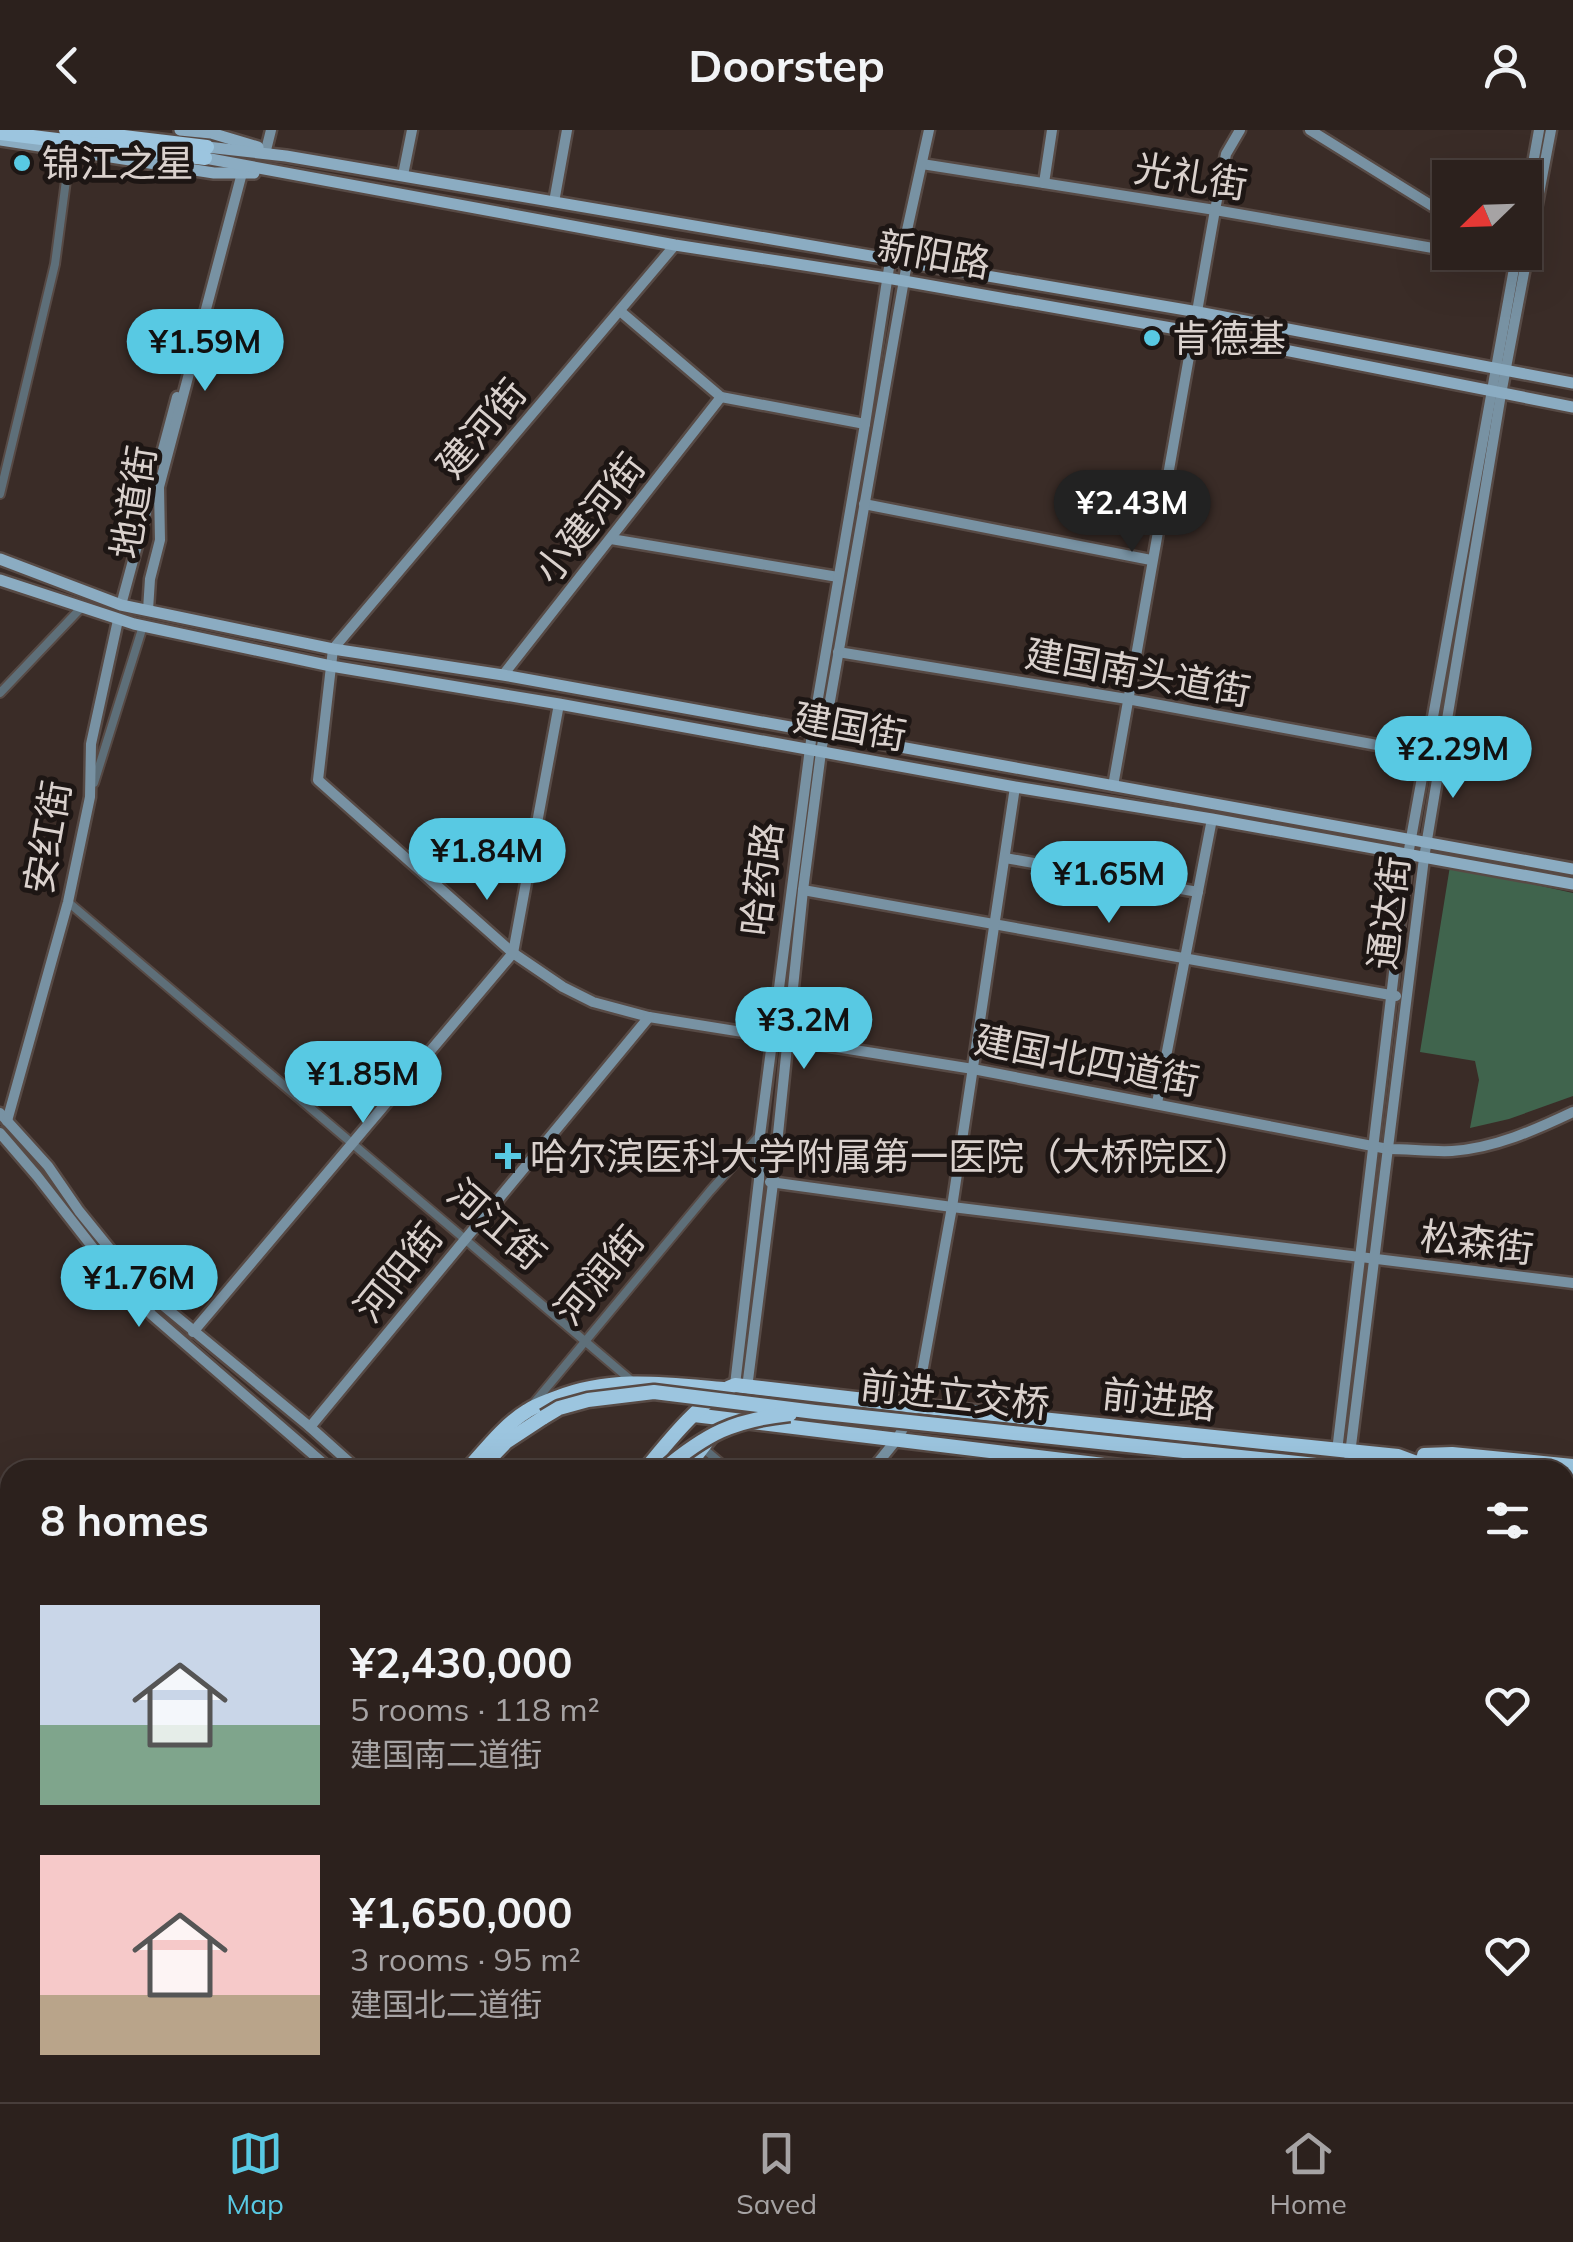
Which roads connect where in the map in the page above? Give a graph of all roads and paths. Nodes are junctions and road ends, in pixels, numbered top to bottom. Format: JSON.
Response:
{"nodes":[{"id":1,"x":66,"y":130,"type":"edge"},
{"id":2,"x":180,"y":130,"type":"edge"},
{"id":3,"x":251,"y":130,"type":"edge"},
{"id":4,"x":271,"y":130,"type":"edge"},
{"id":5,"x":412,"y":130,"type":"edge"},
{"id":6,"x":567,"y":130,"type":"edge"},
{"id":7,"x":928,"y":130,"type":"edge"},
{"id":8,"x":1052,"y":130,"type":"edge"},
{"id":9,"x":1240,"y":130,"type":"edge"},
{"id":10,"x":1310,"y":130,"type":"edge"},
{"id":11,"x":1540,"y":130,"type":"edge"},
{"id":12,"x":1551,"y":130,"type":"edge"},
{"id":13,"x":0,"y":132,"type":"edge"},
{"id":14,"x":0,"y":140,"type":"edge"},
{"id":15,"x":248,"y":144,"type":"junction"},
{"id":16,"x":70,"y":150,"type":"junction"},
{"id":17,"x":266,"y":150,"type":"junction"},
{"id":18,"x":206,"y":153,"type":"junction"},
{"id":19,"x":286,"y":156,"type":"junction"},
{"id":20,"x":1534,"y":160,"type":"edge"},
{"id":21,"x":1542,"y":162,"type":"edge"},
{"id":22,"x":922,"y":164,"type":"junction"},
{"id":23,"x":239,"y":173,"type":"junction"},
{"id":24,"x":283,"y":174,"type":"junction"},
{"id":25,"x":403,"y":176,"type":"junction"},
{"id":26,"x":1044,"y":184,"type":"junction"},
{"id":27,"x":554,"y":202,"type":"junction"},
{"id":28,"x":1432,"y":206,"type":"edge"},
{"id":29,"x":1215,"y":210,"type":"junction"},
{"id":30,"x":675,"y":246,"type":"junction"},
{"id":31,"x":1432,"y":247,"type":"edge"},
{"id":32,"x":899,"y":262,"type":"junction"},
{"id":33,"x":1514,"y":270,"type":"edge"},
{"id":34,"x":888,"y":278,"type":"junction"},
{"id":35,"x":904,"y":282,"type":"junction"},
{"id":36,"x":620,"y":311,"type":"junction"},
{"id":37,"x":1198,"y":312,"type":"junction"},
{"id":38,"x":1194,"y":332,"type":"junction"},
{"id":39,"x":1500,"y":370,"type":"junction"},
{"id":40,"x":1573,"y":383,"type":"edge"},
{"id":41,"x":1496,"y":393,"type":"junction"},
{"id":42,"x":720,"y":397,"type":"junction"},
{"id":43,"x":1573,"y":407,"type":"edge"},
{"id":44,"x":865,"y":424,"type":"junction"},
{"id":45,"x":0,"y":494,"type":"edge"},
{"id":46,"x":864,"y":504,"type":"junction"},
{"id":47,"x":611,"y":539,"type":"junction"},
{"id":48,"x":0,"y":558,"type":"edge"},
{"id":49,"x":1151,"y":560,"type":"junction"},
{"id":50,"x":838,"y":578,"type":"junction"},
{"id":51,"x":0,"y":580,"type":"edge"},
{"id":52,"x":121,"y":605,"type":"junction"},
{"id":53,"x":82,"y":608,"type":"junction"},
{"id":54,"x":148,"y":610,"type":"junction"},
{"id":55,"x":118,"y":620,"type":"junction"},
{"id":56,"x":143,"y":626,"type":"junction"},
{"id":57,"x":333,"y":649,"type":"junction"},
{"id":58,"x":838,"y":652,"type":"junction"},
{"id":59,"x":331,"y":666,"type":"junction"},
{"id":60,"x":504,"y":675,"type":"junction"},
{"id":61,"x":0,"y":693,"type":"edge"},
{"id":62,"x":1127,"y":700,"type":"junction"},
{"id":63,"x":560,"y":704,"type":"junction"},
{"id":64,"x":818,"y":734,"type":"junction"},
{"id":65,"x":816,"y":750,"type":"junction"},
{"id":66,"x":1426,"y":754,"type":"junction"},
{"id":67,"x":1112,"y":786,"type":"junction"},
{"id":68,"x":1015,"y":788,"type":"junction"},
{"id":69,"x":90,"y":798,"type":"junction"},
{"id":70,"x":1212,"y":819,"type":"junction"},
{"id":71,"x":1411,"y":840,"type":"junction"},
{"id":72,"x":1427,"y":843,"type":"junction"},
{"id":73,"x":1408,"y":855,"type":"junction"},
{"id":74,"x":1005,"y":858,"type":"junction"},
{"id":75,"x":1424,"y":858,"type":"junction"},
{"id":76,"x":1573,"y":869,"type":"edge"},
{"id":77,"x":1573,"y":884,"type":"edge"},
{"id":78,"x":803,"y":890,"type":"junction"},
{"id":79,"x":1198,"y":892,"type":"junction"},
{"id":80,"x":68,"y":902,"type":"junction"},
{"id":81,"x":996,"y":926,"type":"junction"},
{"id":82,"x":514,"y":953,"type":"junction"},
{"id":83,"x":1185,"y":960,"type":"junction"},
{"id":84,"x":1392,"y":995,"type":"junction"},
{"id":85,"x":1407,"y":998,"type":"junction"},
{"id":86,"x":649,"y":1017,"type":"junction"},
{"id":87,"x":774,"y":1038,"type":"junction"},
{"id":88,"x":788,"y":1040,"type":"junction"},
{"id":89,"x":973,"y":1069,"type":"junction"},
{"id":90,"x":1157,"y":1103,"type":"junction"},
{"id":91,"x":1573,"y":1112,"type":"edge"},
{"id":92,"x":3,"y":1117,"type":"edge"},
{"id":93,"x":760,"y":1135,"type":"junction"},
{"id":94,"x":1,"y":1136,"type":"edge"},
{"id":95,"x":354,"y":1144,"type":"junction"},
{"id":96,"x":1374,"y":1146,"type":"junction"},
{"id":97,"x":1388,"y":1149,"type":"junction"},
{"id":98,"x":760,"y":1180,"type":"junction"},
{"id":99,"x":773,"y":1182,"type":"junction"},
{"id":100,"x":952,"y":1207,"type":"junction"},
{"id":101,"x":464,"y":1239,"type":"junction"},
{"id":102,"x":1360,"y":1258,"type":"junction"},
{"id":103,"x":1373,"y":1260,"type":"junction"},
{"id":104,"x":1573,"y":1284,"type":"edge"},
{"id":105,"x":193,"y":1332,"type":"junction"},
{"id":106,"x":586,"y":1342,"type":"junction"},
{"id":107,"x":633,"y":1382,"type":"junction"},
{"id":108,"x":735,"y":1387,"type":"junction"},
{"id":109,"x":916,"y":1406,"type":"junction"},
{"id":110,"x":528,"y":1410,"type":"junction"},
{"id":111,"x":815,"y":1412,"type":"junction"},
{"id":112,"x":694,"y":1415,"type":"junction"},
{"id":113,"x":724,"y":1419,"type":"junction"},
{"id":114,"x":310,"y":1427,"type":"junction"},
{"id":115,"x":897,"y":1439,"type":"junction"},
{"id":116,"x":703,"y":1448,"type":"junction"},
{"id":117,"x":1344,"y":1451,"type":"junction"},
{"id":118,"x":1398,"y":1456,"type":"junction"},
{"id":119,"x":319,"y":1460,"type":"edge"},
{"id":120,"x":347,"y":1460,"type":"edge"},
{"id":121,"x":476,"y":1460,"type":"edge"},
{"id":122,"x":489,"y":1460,"type":"edge"},
{"id":123,"x":654,"y":1460,"type":"edge"},
{"id":124,"x":675,"y":1460,"type":"edge"},
{"id":125,"x":693,"y":1460,"type":"edge"},
{"id":126,"x":717,"y":1460,"type":"edge"},
{"id":127,"x":880,"y":1460,"type":"edge"},
{"id":128,"x":1065,"y":1460,"type":"edge"},
{"id":129,"x":1268,"y":1460,"type":"edge"},
{"id":130,"x":1323,"y":1460,"type":"edge"},
{"id":131,"x":1346,"y":1460,"type":"edge"},
{"id":132,"x":1409,"y":1460,"type":"edge"},
{"id":133,"x":1512,"y":1460,"type":"edge"}],
"edges":[{"from":1,"to":18,"type":"highway","name":"新阳路"},
{"from":2,"to":15,"type":"main road","name":"新阳路"},
{"from":3,"to":15,"type":"street"},
{"from":4,"to":17,"type":"street"},
{"from":5,"to":25,"type":"street"},
{"from":6,"to":27,"type":"street"},
{"from":7,"to":22,"type":"street","name":"哈药路"},
{"from":8,"to":26,"type":"street"},
{"from":9,"to":29,"type":"street"},
{"from":10,"to":28,"type":"street"},
{"from":11,"to":20,"type":"street"},
{"from":12,"to":21,"type":"street","name":"通达街"},
{"from":13,"to":18,"type":"highway","name":"新阳路"},
{"from":14,"to":16,"type":"main road","name":"新阳路"},
{"from":15,"to":17,"type":"main road","name":"新阳路"},
{"from":16,"to":23,"type":"main road","name":"新阳路"},
{"from":16,"to":45,"type":"street"},
{"from":17,"to":19,"type":"main road","name":"新阳路"},
{"from":18,"to":19,"type":"main road","name":"新阳路"},
{"from":18,"to":24,"type":"main road","name":"新阳路"},
{"from":19,"to":25,"type":"main road","name":"新阳路"},
{"from":22,"to":26,"type":"street","name":"光礼街"},
{"from":22,"to":32,"type":"street","name":"哈药路"},
{"from":23,"to":24,"type":"main road","name":"新阳路"},
{"from":23,"to":52,"type":"street"},
{"from":23,"to":54,"type":"street","name":"地道街"},
{"from":24,"to":30,"type":"main road","name":"新阳路"},
{"from":25,"to":27,"type":"main road","name":"新阳路"},
{"from":26,"to":29,"type":"street","name":"光礼街"},
{"from":27,"to":32,"type":"main road","name":"新阳路"},
{"from":29,"to":31,"type":"street","name":"光礼街"},
{"from":29,"to":37,"type":"street"},
{"from":30,"to":34,"type":"main road","name":"新阳路"},
{"from":30,"to":36,"type":"street","name":"建河街"},
{"from":32,"to":34,"type":"street","name":"哈药路"},
{"from":32,"to":35,"type":"street","name":"哈药路"},
{"from":32,"to":37,"type":"main road","name":"新阳路"},
{"from":33,"to":39,"type":"street","name":"通达街"},
{"from":34,"to":35,"type":"main road","name":"新阳路"},
{"from":34,"to":44,"type":"street","name":"哈药路"},
{"from":35,"to":38,"type":"main road","name":"新阳路"},
{"from":35,"to":46,"type":"street","name":"哈药路"},
{"from":36,"to":42,"type":"street"},
{"from":36,"to":57,"type":"street","name":"建河街"},
{"from":37,"to":38,"type":"street"},
{"from":37,"to":39,"type":"main road","name":"新阳路"},
{"from":38,"to":41,"type":"main road","name":"新阳路"},
{"from":38,"to":49,"type":"street"},
{"from":39,"to":40,"type":"main road","name":"新阳路"},
{"from":39,"to":41,"type":"street","name":"通达街"},
{"from":41,"to":43,"type":"main road","name":"新阳路"},
{"from":41,"to":66,"type":"street","name":"通达街"},
{"from":41,"to":72,"type":"street","name":"通达街"},
{"from":42,"to":44,"type":"street"},
{"from":42,"to":47,"type":"street","name":"小建河街"},
{"from":44,"to":50,"type":"street","name":"哈药路"},
{"from":46,"to":49,"type":"street"},
{"from":46,"to":58,"type":"street","name":"哈药路"},
{"from":47,"to":50,"type":"street"},
{"from":47,"to":60,"type":"street","name":"小建河街"},
{"from":48,"to":52,"type":"main road","name":"建国街"},
{"from":49,"to":62,"type":"street"},
{"from":50,"to":64,"type":"street","name":"哈药路"},
{"from":51,"to":53,"type":"main road","name":"建国街"},
{"from":52,"to":54,"type":"main road","name":"建国街"},
{"from":53,"to":55,"type":"main road","name":"建国街"},
{"from":53,"to":61,"type":"street"},
{"from":54,"to":57,"type":"main road","name":"建国街"},
{"from":55,"to":56,"type":"main road","name":"建国街"},
{"from":55,"to":69,"type":"street","name":"安红街"},
{"from":56,"to":59,"type":"main road","name":"建国街"},
{"from":56,"to":69,"type":"street"},
{"from":57,"to":59,"type":"street"},
{"from":57,"to":60,"type":"main road","name":"建国街"},
{"from":58,"to":62,"type":"street","name":"建国南头道街"},
{"from":58,"to":64,"type":"street","name":"哈药路"},
{"from":59,"to":63,"type":"main road","name":"建国街"},
{"from":59,"to":82,"type":"street","name":"建国北四道街"},
{"from":60,"to":64,"type":"main road","name":"建国街"},
{"from":62,"to":66,"type":"street","name":"建国南头道街"},
{"from":62,"to":67,"type":"street"},
{"from":63,"to":65,"type":"main road","name":"建国街"},
{"from":63,"to":82,"type":"street"},
{"from":64,"to":65,"type":"street","name":"哈药路"},
{"from":64,"to":67,"type":"main road","name":"建国街"},
{"from":65,"to":68,"type":"main road","name":"建国街"},
{"from":65,"to":78,"type":"street","name":"哈药路"},
{"from":65,"to":87,"type":"street","name":"哈药路"},
{"from":66,"to":71,"type":"street","name":"通达街"},
{"from":67,"to":71,"type":"main road","name":"建国街"},
{"from":68,"to":70,"type":"main road","name":"建国街"},
{"from":68,"to":74,"type":"street"},
{"from":69,"to":80,"type":"street","name":"安红街"},
{"from":70,"to":73,"type":"main road","name":"建国街"},
{"from":70,"to":79,"type":"street"},
{"from":71,"to":72,"type":"main road","name":"建国街"},
{"from":71,"to":73,"type":"street","name":"通达街"},
{"from":72,"to":75,"type":"street","name":"通达街"},
{"from":72,"to":76,"type":"main road","name":"建国街"},
{"from":73,"to":75,"type":"main road","name":"建国街"},
{"from":73,"to":84,"type":"street","name":"通达街"},
{"from":74,"to":79,"type":"street"},
{"from":74,"to":81,"type":"street"},
{"from":75,"to":77,"type":"main road","name":"建国街"},
{"from":75,"to":85,"type":"street","name":"通达街"},
{"from":78,"to":81,"type":"street"},
{"from":78,"to":88,"type":"street","name":"哈药路"},
{"from":79,"to":83,"type":"street"},
{"from":80,"to":92,"type":"street","name":"安红街"},
{"from":80,"to":95,"type":"street","name":"河江街"},
{"from":81,"to":83,"type":"street"},
{"from":81,"to":89,"type":"street"},
{"from":82,"to":86,"type":"street","name":"建国北四道街"},
{"from":82,"to":95,"type":"street"},
{"from":83,"to":84,"type":"street"},
{"from":83,"to":90,"type":"street"},
{"from":84,"to":85,"type":"street"},
{"from":84,"to":96,"type":"street","name":"通达街"},
{"from":85,"to":97,"type":"street","name":"通达街"},
{"from":86,"to":87,"type":"street","name":"建国北四道街"},
{"from":86,"to":101,"type":"street","name":"河阳街"},
{"from":87,"to":88,"type":"street","name":"建国北四道街"},
{"from":87,"to":93,"type":"street","name":"哈药路"},
{"from":88,"to":89,"type":"street","name":"建国北四道街"},
{"from":88,"to":99,"type":"street","name":"哈药路"},
{"from":89,"to":90,"type":"street","name":"建国北四道街"},
{"from":89,"to":100,"type":"street"},
{"from":90,"to":96,"type":"street","name":"建国北四道街"},
{"from":91,"to":97,"type":"street","name":"建国北四道街"},
{"from":92,"to":94,"type":"street"},
{"from":92,"to":105,"type":"street"},
{"from":93,"to":98,"type":"street","name":"哈药路"},
{"from":93,"to":106,"type":"street","name":"河润街"},
{"from":94,"to":119,"type":"street"},
{"from":95,"to":101,"type":"street","name":"河江街"},
{"from":95,"to":105,"type":"street"},
{"from":96,"to":97,"type":"street","name":"建国北四道街"},
{"from":96,"to":102,"type":"street","name":"通达街"},
{"from":97,"to":103,"type":"street","name":"通达街"},
{"from":98,"to":99,"type":"street","name":"松森街"},
{"from":98,"to":108,"type":"street","name":"哈药路"},
{"from":99,"to":100,"type":"street","name":"松森街"},
{"from":99,"to":108,"type":"street","name":"哈药路"},
{"from":100,"to":102,"type":"street","name":"松森街"},
{"from":100,"to":109,"type":"street"},
{"from":101,"to":106,"type":"street","name":"河江街"},
{"from":101,"to":114,"type":"street","name":"河阳街"},
{"from":102,"to":103,"type":"street","name":"松森街"},
{"from":102,"to":117,"type":"street","name":"通达街"},
{"from":103,"to":104,"type":"street","name":"松森街"},
{"from":103,"to":117,"type":"street","name":"通达街"},
{"from":105,"to":114,"type":"street"},
{"from":106,"to":107,"type":"street","name":"河江街"},
{"from":106,"to":110,"type":"street","name":"河润街"},
{"from":107,"to":108,"type":"highway"},
{"from":107,"to":110,"type":"highway","name":"河润街"},
{"from":108,"to":109,"type":"highway","name":"前进路"},
{"from":108,"to":112,"type":"highway"},
{"from":108,"to":113,"type":"highway","name":"哈药路"},
{"from":109,"to":115,"type":"street"},
{"from":109,"to":117,"type":"highway","name":"前进路"},
{"from":110,"to":121,"type":"highway","name":"河润街"},
{"from":111,"to":122,"type":"highway","name":"前进立交桥","bridge":true},
{"from":111,"to":124,"type":"highway","bridge":true},
{"from":111,"to":129,"type":"highway","name":"前进立交桥","bridge":true},
{"from":112,"to":113,"type":"highway","name":"前进路"},
{"from":112,"to":123,"type":"highway"},
{"from":113,"to":115,"type":"highway","name":"前进路"},
{"from":113,"to":116,"type":"highway","name":"哈药路"},
{"from":114,"to":120,"type":"street"},
{"from":115,"to":127,"type":"street"},
{"from":115,"to":128,"type":"highway","name":"前进路"},
{"from":116,"to":125,"type":"highway","name":"哈药路"},
{"from":116,"to":126,"type":"street"},
{"from":117,"to":118,"type":"highway","name":"前进路"},
{"from":117,"to":130,"type":"highway"},
{"from":117,"to":131,"type":"street","name":"通达街"},
{"from":118,"to":132,"type":"highway","name":"前进路"},
{"from":118,"to":133,"type":"highway","name":"前进路"}]}
